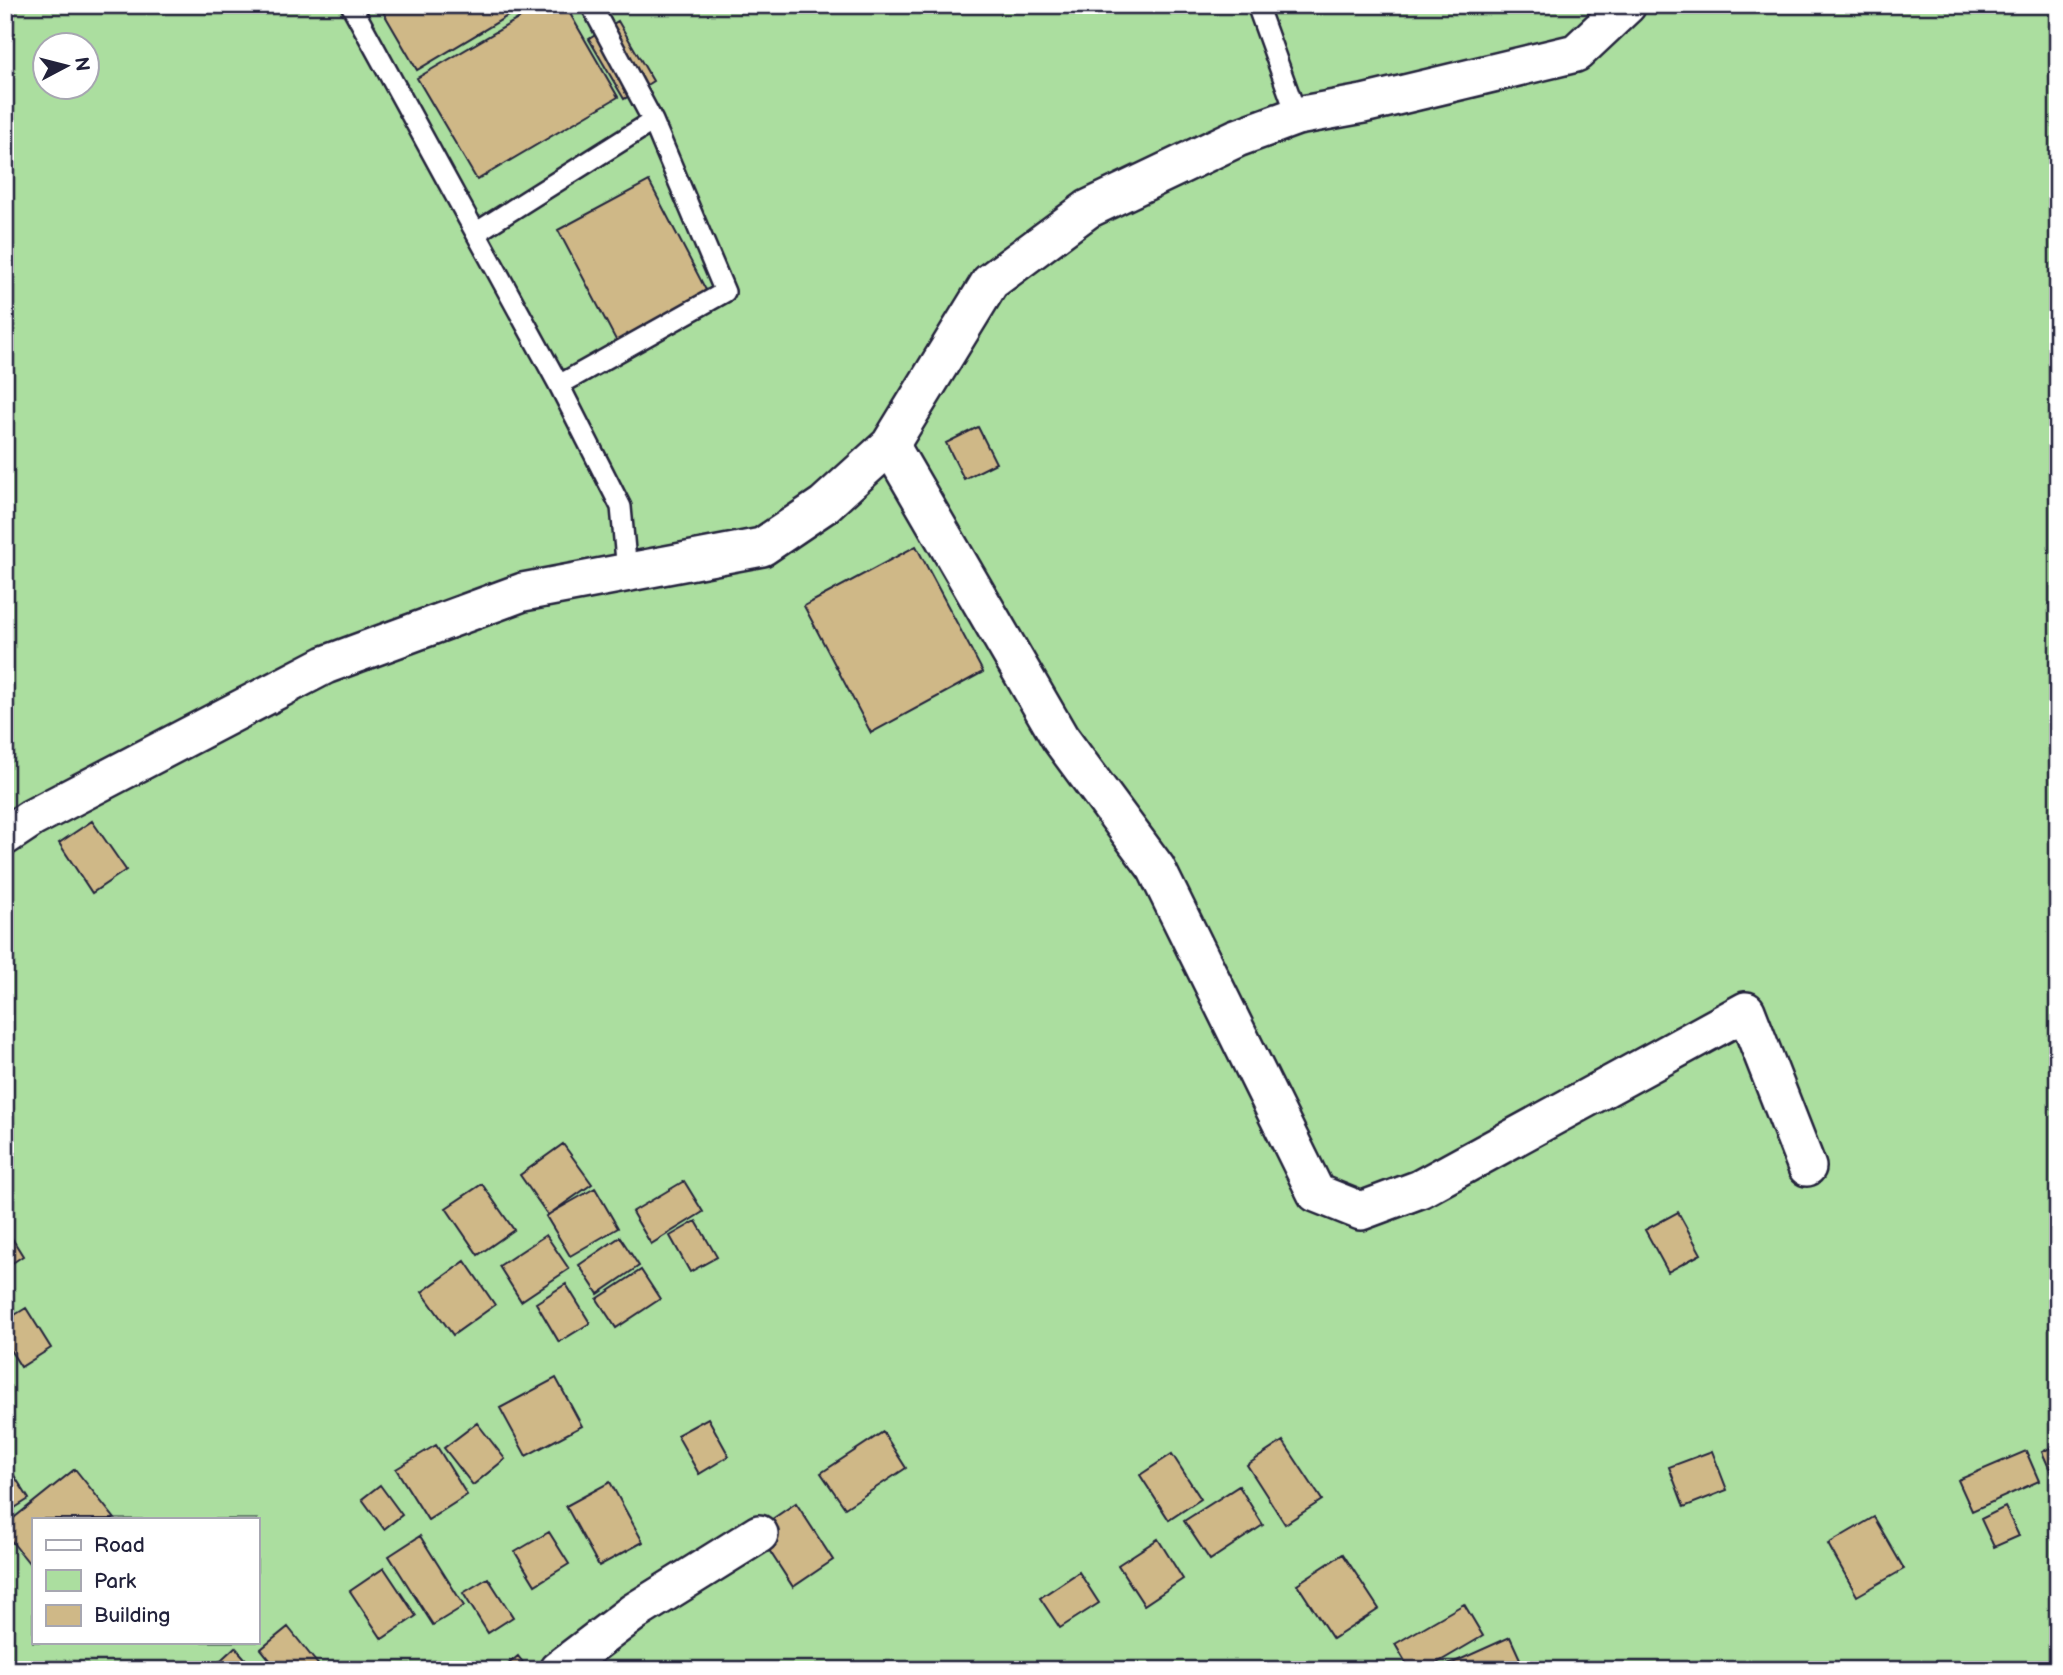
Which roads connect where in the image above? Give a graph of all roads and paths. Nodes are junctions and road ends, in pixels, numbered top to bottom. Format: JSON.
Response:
{"nodes":[{"id":1,"x":351,"y":5,"type":"edge"},
{"id":2,"x":591,"y":5,"type":"edge"},
{"id":3,"x":1257,"y":5,"type":"edge"},
{"id":4,"x":1627,"y":5,"type":"edge"},
{"id":5,"x":1297,"y":116,"type":"junction"},
{"id":6,"x":653,"y":121,"type":"junction"},
{"id":7,"x":477,"y":232,"type":"junction"},
{"id":8,"x":559,"y":385,"type":"junction"},
{"id":9,"x":890,"y":445,"type":"junction"},
{"id":10,"x":627,"y":572,"type":"junction"},
{"id":11,"x":5,"y":836,"type":"edge"},
{"id":12,"x":1807,"y":1167,"type":"dead end"},
{"id":13,"x":759,"y":1534,"type":"dead end"},
{"id":14,"x":558,"y":1670,"type":"edge"}],
"edges":[{"from":1,"to":7,"type":"lane"},
{"from":2,"to":6,"type":"lane"},
{"from":3,"to":5,"type":"lane"},
{"from":4,"to":5,"type":"street"},
{"from":5,"to":9,"type":"street"},
{"from":6,"to":7,"type":"lane"},
{"from":6,"to":8,"type":"lane"},
{"from":7,"to":8,"type":"lane"},
{"from":8,"to":10,"type":"lane"},
{"from":9,"to":10,"type":"street"},
{"from":9,"to":12,"type":"street"},
{"from":10,"to":11,"type":"street"},
{"from":13,"to":14,"type":"street"}]}
